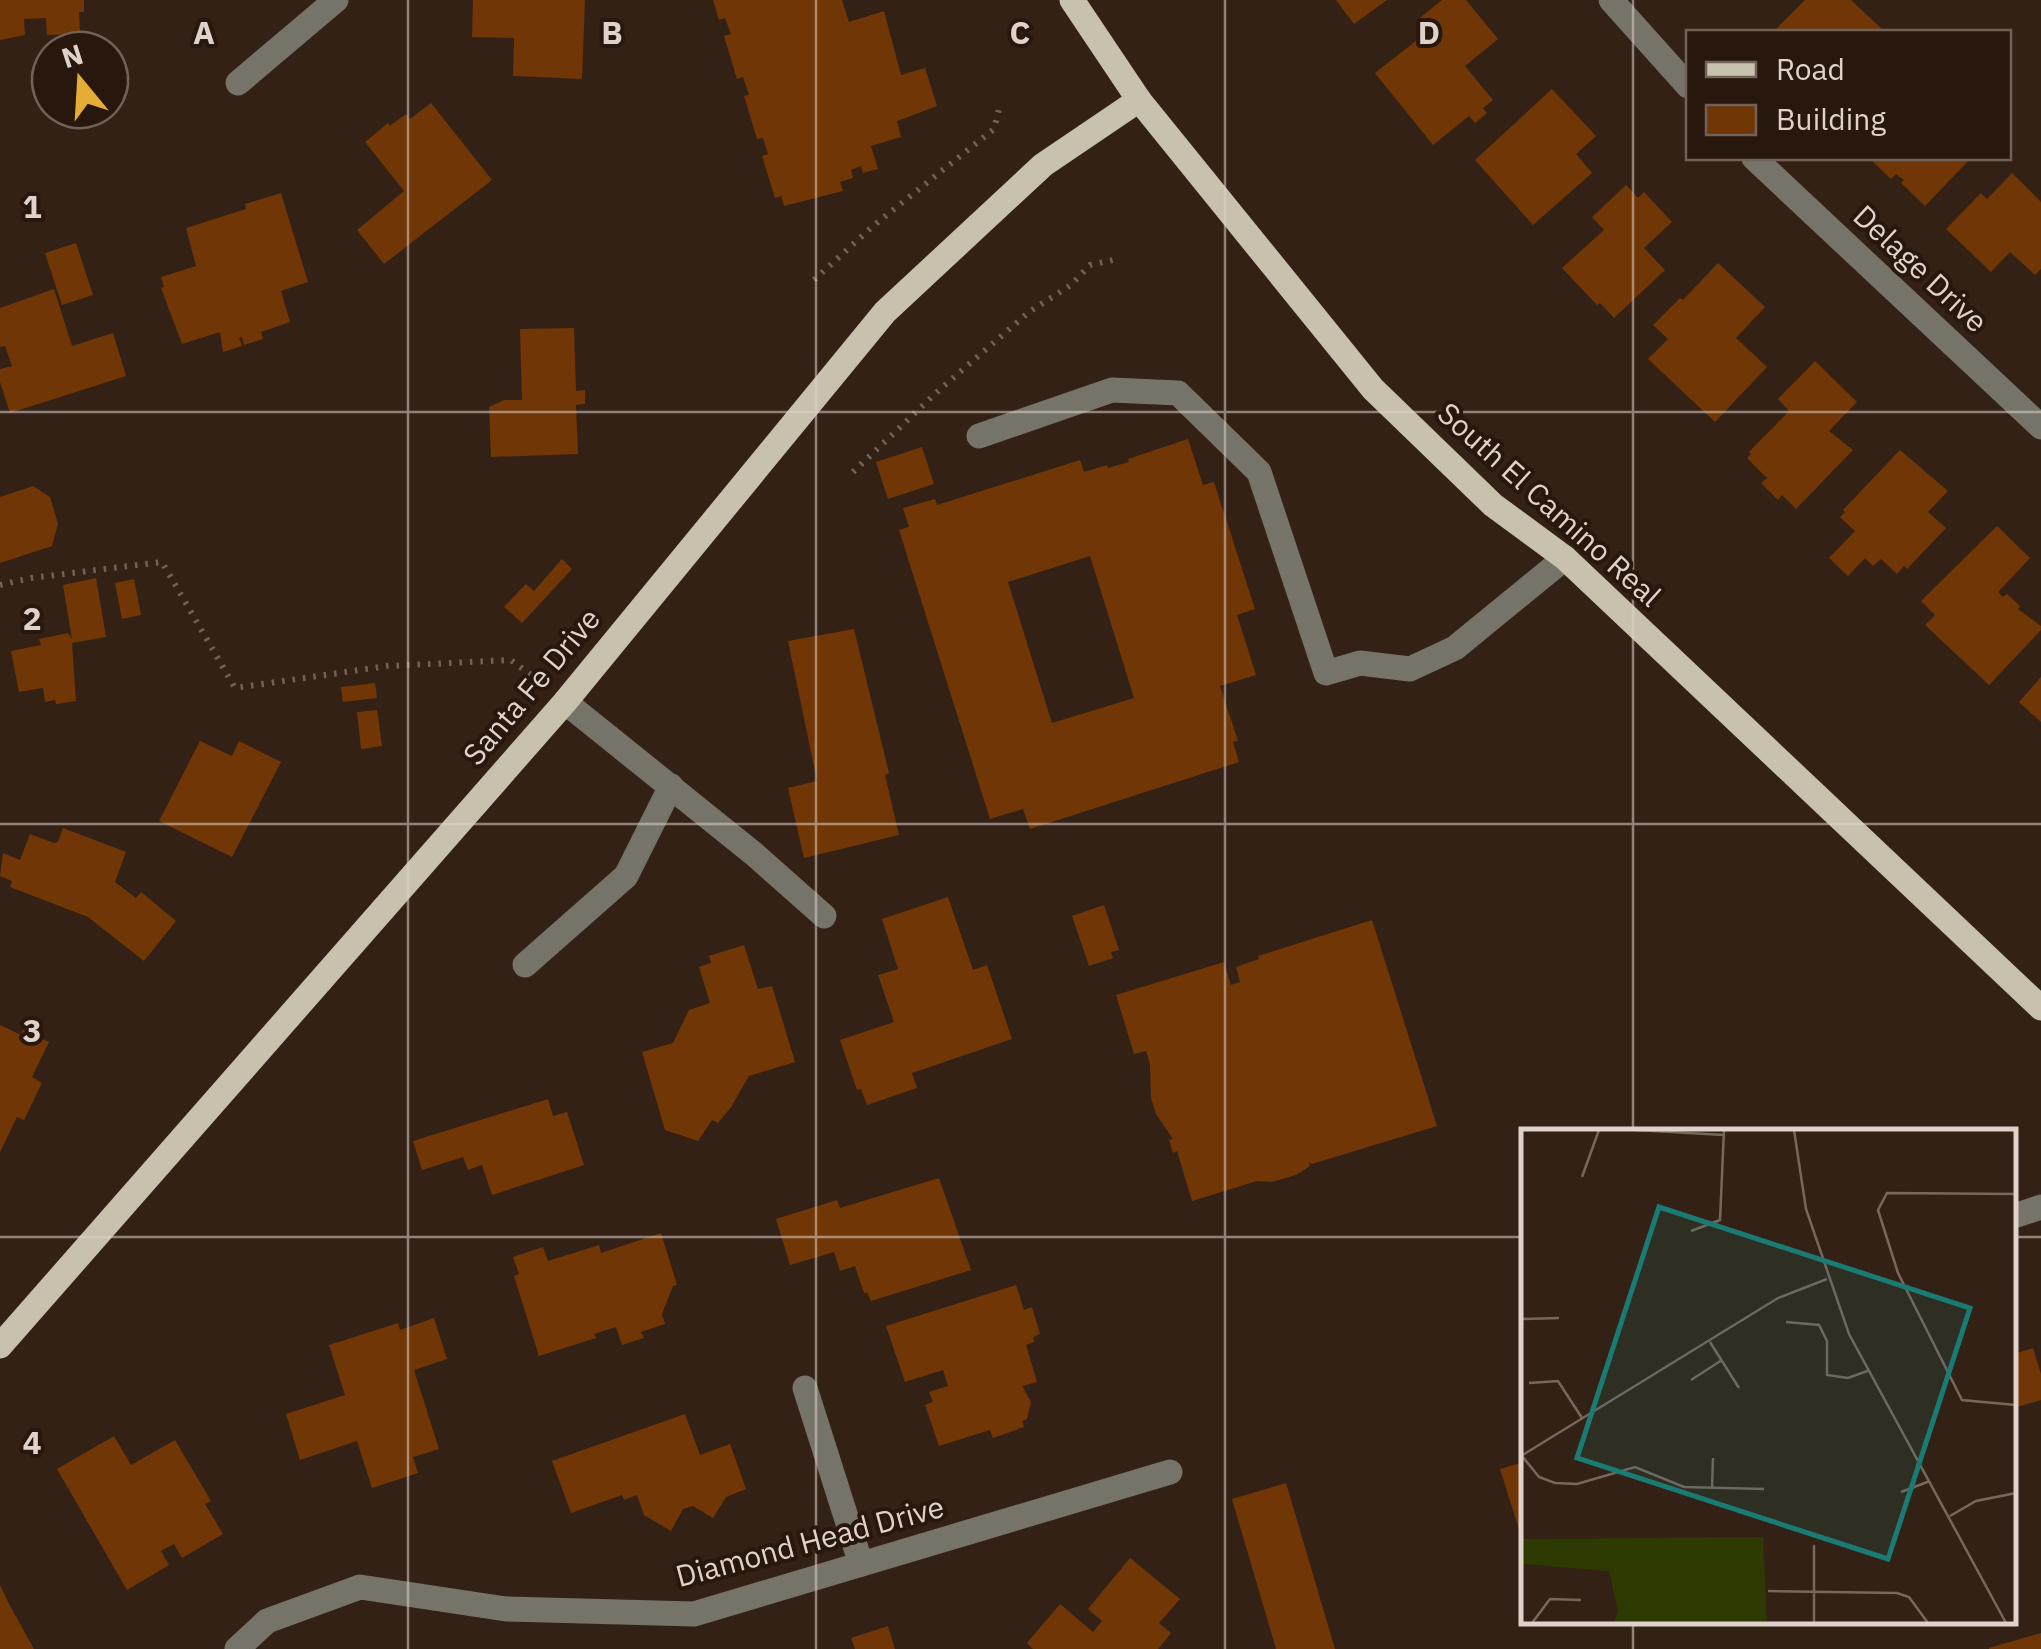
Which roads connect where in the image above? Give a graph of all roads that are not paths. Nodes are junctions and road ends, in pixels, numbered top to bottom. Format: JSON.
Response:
{"nodes":[{"id":1,"x":336,"y":0,"type":"edge"},
{"id":2,"x":1072,"y":0,"type":"edge"},
{"id":3,"x":1611,"y":0,"type":"edge"},
{"id":4,"x":238,"y":83,"type":"dead end"},
{"id":5,"x":1686,"y":84,"type":"edge"},
{"id":6,"x":1139,"y":100,"type":"junction"},
{"id":7,"x":1756,"y":160,"type":"edge"},
{"id":8,"x":2041,"y":427,"type":"edge"},
{"id":9,"x":979,"y":436,"type":"dead end"},
{"id":10,"x":1566,"y":558,"type":"junction"},
{"id":11,"x":565,"y":702,"type":"junction"},
{"id":12,"x":670,"y":786,"type":"junction"},
{"id":13,"x":824,"y":916,"type":"dead end"},
{"id":14,"x":525,"y":965,"type":"dead end"},
{"id":15,"x":2041,"y":1008,"type":"edge"},
{"id":16,"x":2041,"y":1207,"type":"edge"},
{"id":17,"x":2016,"y":1215,"type":"edge"},
{"id":18,"x":0,"y":1346,"type":"edge"},
{"id":19,"x":804,"y":1388,"type":"dead end"},
{"id":20,"x":1170,"y":1472,"type":"dead end"},
{"id":21,"x":861,"y":1564,"type":"junction"},
{"id":22,"x":236,"y":1649,"type":"edge"}],
"edges":[{"from":1,"to":4,"type":"street"},
{"from":2,"to":6,"type":"main road","name":"South El Camino Real"},
{"from":3,"to":5,"type":"street"},
{"from":6,"to":10,"type":"main road","name":"South El Camino Real"},
{"from":6,"to":11,"type":"main road","name":"Santa Fe Drive"},
{"from":7,"to":8,"type":"street","name":"Delage Drive"},
{"from":9,"to":10,"type":"street"},
{"from":10,"to":15,"type":"main road","name":"South El Camino Real"},
{"from":11,"to":12,"type":"street"},
{"from":11,"to":18,"type":"main road","name":"Santa Fe Drive"},
{"from":12,"to":13,"type":"street"},
{"from":12,"to":14,"type":"street"},
{"from":16,"to":17,"type":"street"},
{"from":19,"to":21,"type":"street"},
{"from":20,"to":21,"type":"street","name":"Diamond Head Drive"},
{"from":21,"to":22,"type":"street","name":"Diamond Head Drive"}]}
